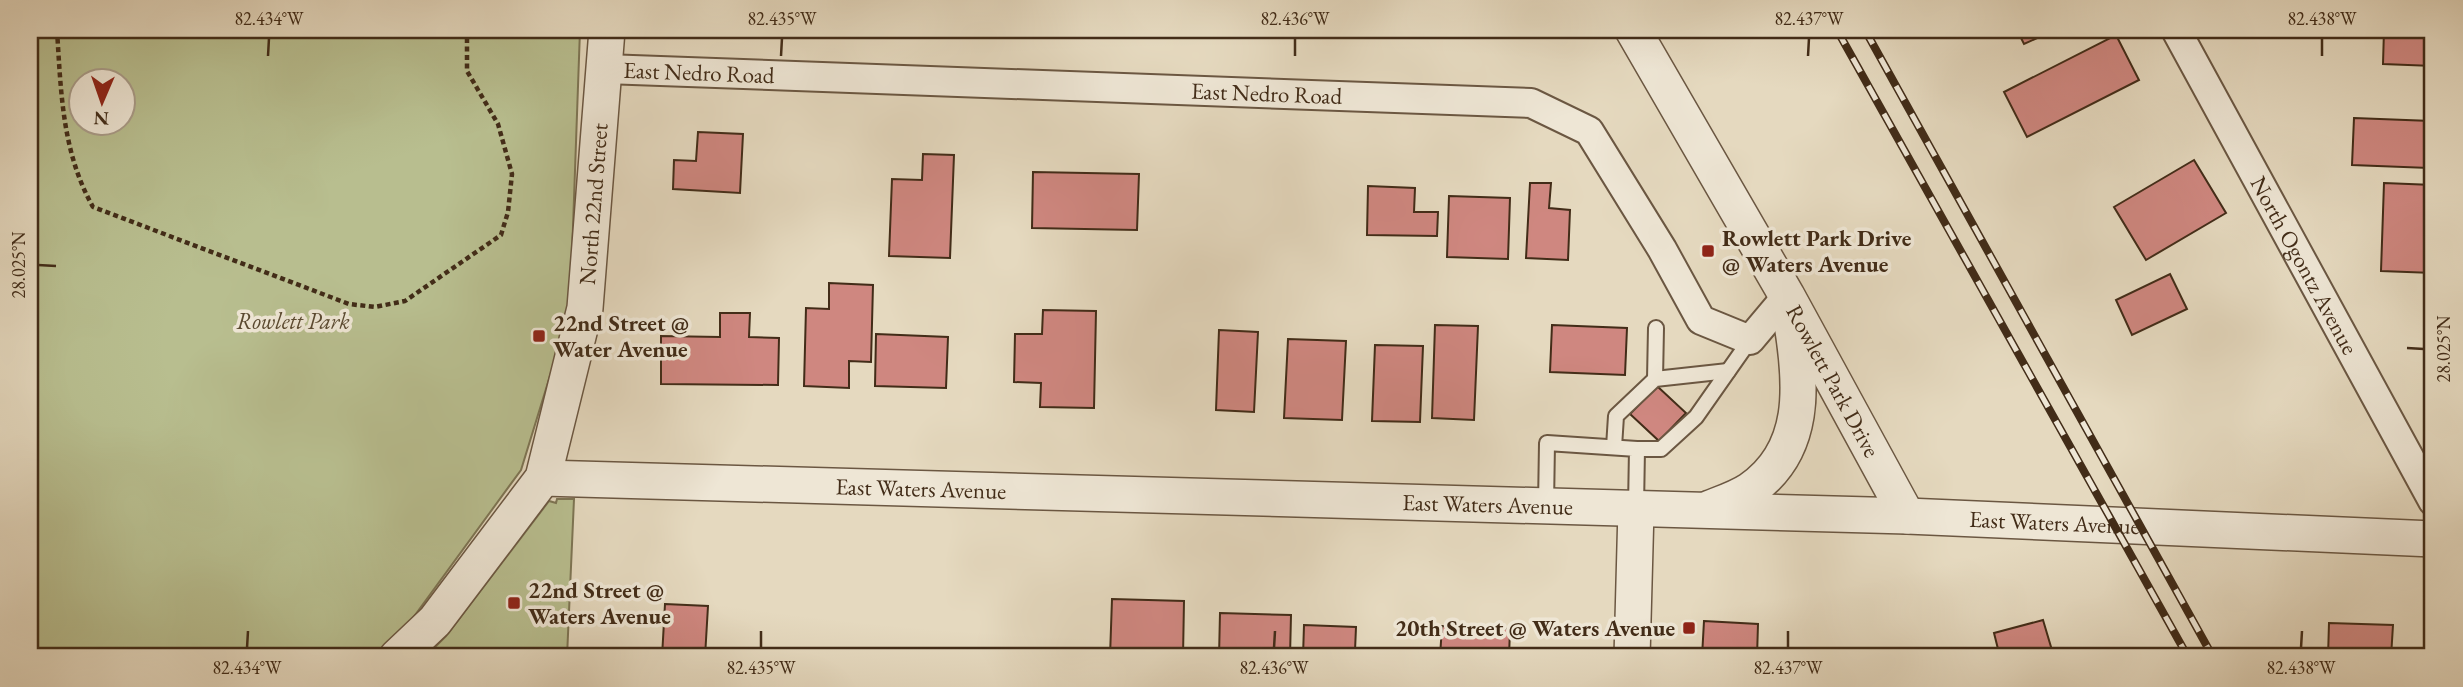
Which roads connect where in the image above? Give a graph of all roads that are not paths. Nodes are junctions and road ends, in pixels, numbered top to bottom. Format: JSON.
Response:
{"nodes":[{"id":1,"x":607,"y":30,"type":"edge"},
{"id":2,"x":1633,"y":30,"type":"edge"},
{"id":3,"x":2176,"y":30,"type":"edge"},
{"id":4,"x":605,"y":69,"type":"junction"},
{"id":5,"x":1787,"y":296,"type":"junction"},
{"id":6,"x":1656,"y":328,"type":"dead end"},
{"id":7,"x":1750,"y":340,"type":"junction"},
{"id":8,"x":1728,"y":371,"type":"junction"},
{"id":9,"x":1655,"y":379,"type":"junction"},
{"id":10,"x":1614,"y":447,"type":"junction"},
{"id":11,"x":1637,"y":449,"type":"junction"},
{"id":12,"x":543,"y":478,"type":"junction"},
{"id":13,"x":2433,"y":501,"type":"edge"},
{"id":14,"x":1546,"y":506,"type":"junction"},
{"id":15,"x":1636,"y":509,"type":"junction"},
{"id":16,"x":1705,"y":510,"type":"junction"},
{"id":17,"x":1907,"y":516,"type":"junction"},
{"id":18,"x":2433,"y":539,"type":"edge"},
{"id":19,"x":30,"y":601,"type":"edge"},
{"id":20,"x":30,"y":618,"type":"edge"},
{"id":21,"x":397,"y":657,"type":"edge"},
{"id":22,"x":1632,"y":657,"type":"edge"}],
"edges":[{"from":1,"to":4,"type":"street","name":"North 22nd Street"},
{"from":2,"to":5,"type":"street","name":"Rowlett Park Drive"},
{"from":3,"to":13,"type":"street","name":"North Ogontz Avenue"},
{"from":4,"to":7,"type":"street","name":"East Nedro Road"},
{"from":4,"to":12,"type":"street","name":"North 22nd Street"},
{"from":5,"to":7,"type":"street"},
{"from":5,"to":16,"type":"street"},
{"from":5,"to":17,"type":"street","name":"Rowlett Park Drive"},
{"from":6,"to":9,"type":"lane"},
{"from":7,"to":8,"type":"lane"},
{"from":8,"to":9,"type":"lane"},
{"from":8,"to":11,"type":"lane"},
{"from":9,"to":10,"type":"lane"},
{"from":10,"to":11,"type":"lane"},
{"from":10,"to":14,"type":"lane"},
{"from":11,"to":15,"type":"lane"},
{"from":12,"to":14,"type":"street","name":"East Waters Avenue"},
{"from":12,"to":21,"type":"street","name":"North 22nd Street"},
{"from":14,"to":15,"type":"street","name":"East Waters Avenue"},
{"from":15,"to":16,"type":"street","name":"East Waters Avenue"},
{"from":15,"to":22,"type":"street"},
{"from":16,"to":17,"type":"street","name":"East Waters Avenue"},
{"from":17,"to":18,"type":"street","name":"East Waters Avenue"},
{"from":19,"to":20,"type":"lane"}]}
